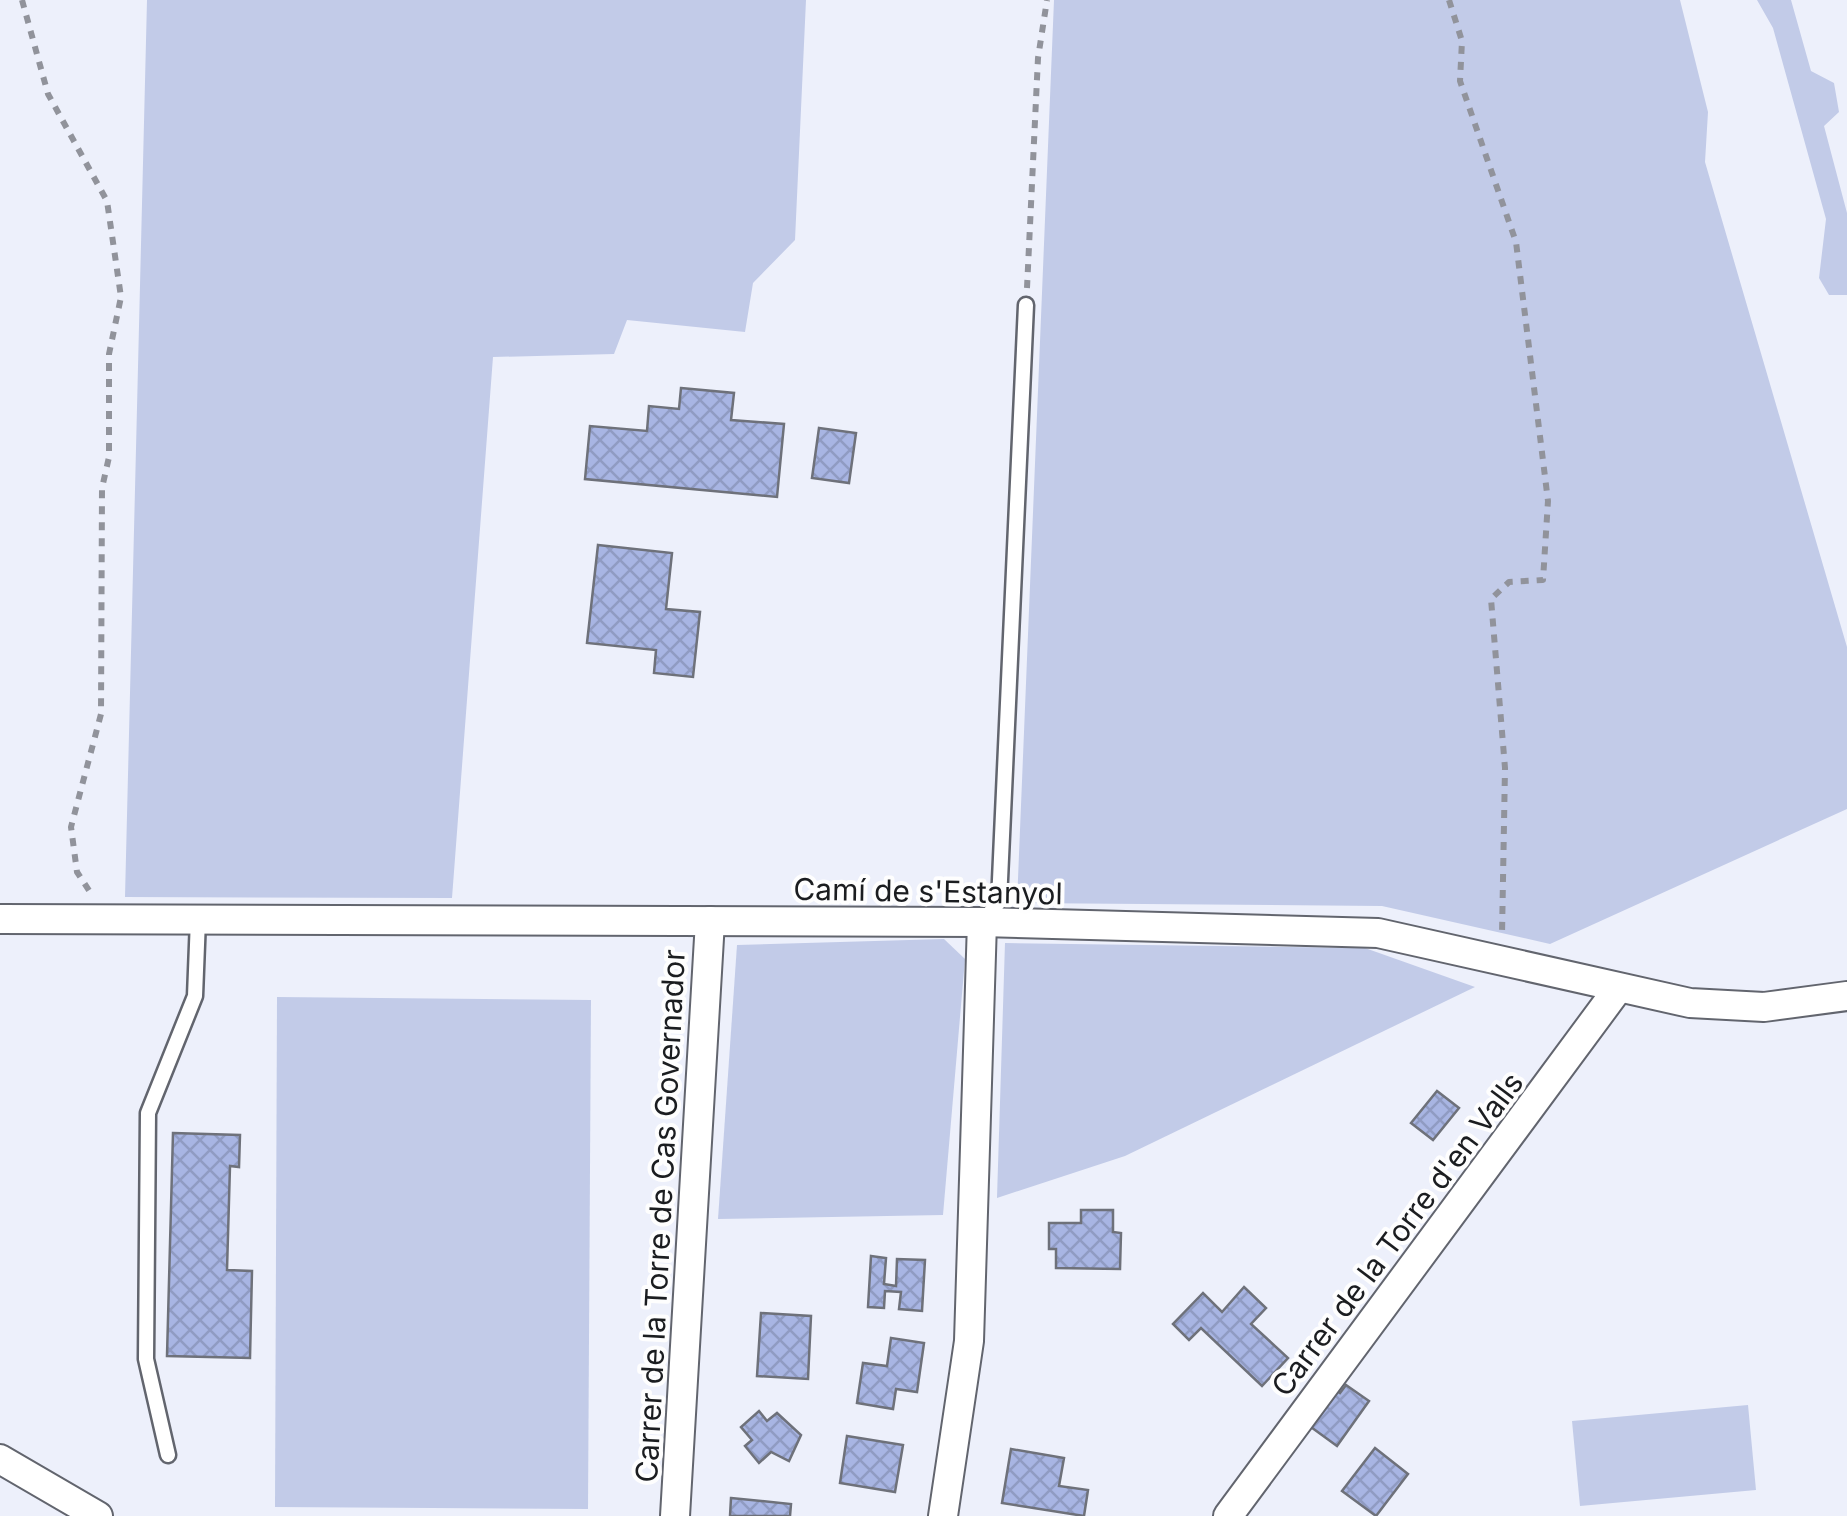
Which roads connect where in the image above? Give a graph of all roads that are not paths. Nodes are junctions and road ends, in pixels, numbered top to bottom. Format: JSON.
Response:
{"nodes":[{"id":1,"x":1026,"y":306,"type":"road end"},
{"id":2,"x":198,"y":918,"type":"junction"},
{"id":3,"x":0,"y":919,"type":"edge"},
{"id":4,"x":710,"y":921,"type":"junction"},
{"id":5,"x":982,"y":922,"type":"junction"},
{"id":6,"x":1617,"y":990,"type":"junction"},
{"id":7,"x":1847,"y":996,"type":"edge"},
{"id":8,"x":168,"y":1456,"type":"dead end"},
{"id":9,"x":0,"y":1458,"type":"edge"},
{"id":10,"x":98,"y":1516,"type":"edge"},
{"id":11,"x":675,"y":1516,"type":"edge"},
{"id":12,"x":943,"y":1516,"type":"edge"},
{"id":13,"x":1228,"y":1516,"type":"edge"}],
"edges":[{"from":1,"to":5,"type":"lane"},
{"from":2,"to":3,"type":"street","name":"Camí de s'Estanyol"},
{"from":2,"to":4,"type":"street","name":"Camí de s'Estanyol"},
{"from":2,"to":8,"type":"lane"},
{"from":4,"to":5,"type":"street","name":"Camí de s'Estanyol"},
{"from":4,"to":11,"type":"street","name":"Carrer de la Torre de Cas Governador"},
{"from":5,"to":6,"type":"street","name":"Camí de s'Estanyol"},
{"from":5,"to":12,"type":"street"},
{"from":6,"to":7,"type":"street","name":"Camí de s'Estanyol"},
{"from":6,"to":13,"type":"street","name":"Carrer de la Torre d'en Valls"},
{"from":9,"to":10,"type":"street"}]}
